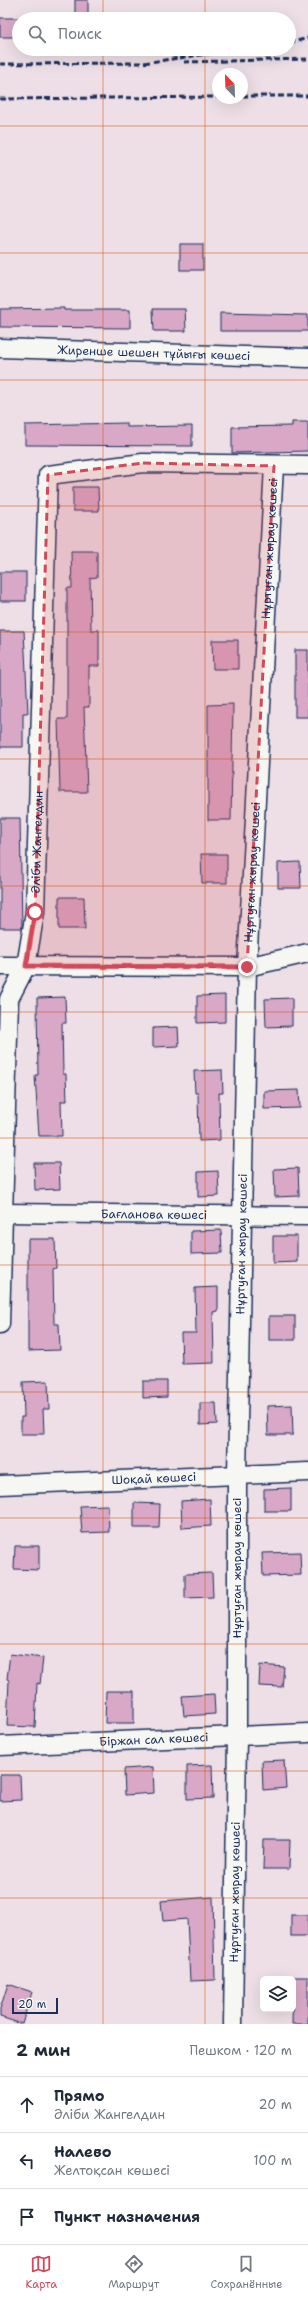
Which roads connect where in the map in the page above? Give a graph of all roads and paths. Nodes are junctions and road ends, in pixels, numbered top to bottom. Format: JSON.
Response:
{"nodes":[{"id":1,"x":0,"y":348,"type":"edge"},
{"id":2,"x":308,"y":358,"type":"edge"},
{"id":3,"x":308,"y":465,"type":"edge"},
{"id":4,"x":274,"y":466,"type":"junction"},
{"id":5,"x":308,"y":953,"type":"edge"},
{"id":6,"x":0,"y":966,"type":"edge"},
{"id":7,"x":26,"y":966,"type":"junction"},
{"id":8,"x":247,"y":967,"type":"junction"},
{"id":9,"x":1,"y":1213,"type":"edge"},
{"id":10,"x":243,"y":1215,"type":"junction"},
{"id":11,"x":308,"y":1216,"type":"edge"},
{"id":12,"x":0,"y":1324,"type":"edge"},
{"id":13,"x":308,"y":1472,"type":"edge"},
{"id":14,"x":237,"y":1475,"type":"junction"},
{"id":15,"x":0,"y":1485,"type":"edge"},
{"id":16,"x":308,"y":1732,"type":"edge"},
{"id":17,"x":237,"y":1736,"type":"junction"},
{"id":18,"x":0,"y":1746,"type":"edge"},
{"id":19,"x":233,"y":2024,"type":"edge"}],
"edges":[{"from":1,"to":2,"type":"street","name":"Жиренше шешен тұйығы көшесі"},
{"from":3,"to":4,"type":"street"},
{"from":4,"to":7,"type":"street","name":"Әліби Жангелдин"},
{"from":4,"to":8,"type":"street","name":"Нұртуған жырау көшесі"},
{"from":5,"to":8,"type":"street"},
{"from":6,"to":7,"type":"street"},
{"from":7,"to":8,"type":"street"},
{"from":7,"to":9,"type":"street","name":"Әліби Жангелдин"},
{"from":8,"to":10,"type":"street","name":"Нұртуған жырау көшесі"},
{"from":9,"to":10,"type":"street","name":"Бағланова көшесі"},
{"from":9,"to":12,"type":"street","name":"Әліби Жангелдин"},
{"from":10,"to":11,"type":"street","name":"Бағланова көшесі"},
{"from":10,"to":14,"type":"street","name":"Нұртуған жырау көшесі"},
{"from":13,"to":14,"type":"street","name":"Шоқай көшесі"},
{"from":14,"to":15,"type":"street","name":"Шоқай көшесі"},
{"from":14,"to":17,"type":"street","name":"Нұртуған жырау көшесі"},
{"from":16,"to":17,"type":"street","name":"Біржан сал көшесі"},
{"from":17,"to":18,"type":"street","name":"Біржан сал көшесі"},
{"from":17,"to":19,"type":"street","name":"Нұртуған жырау көшесі"}]}
